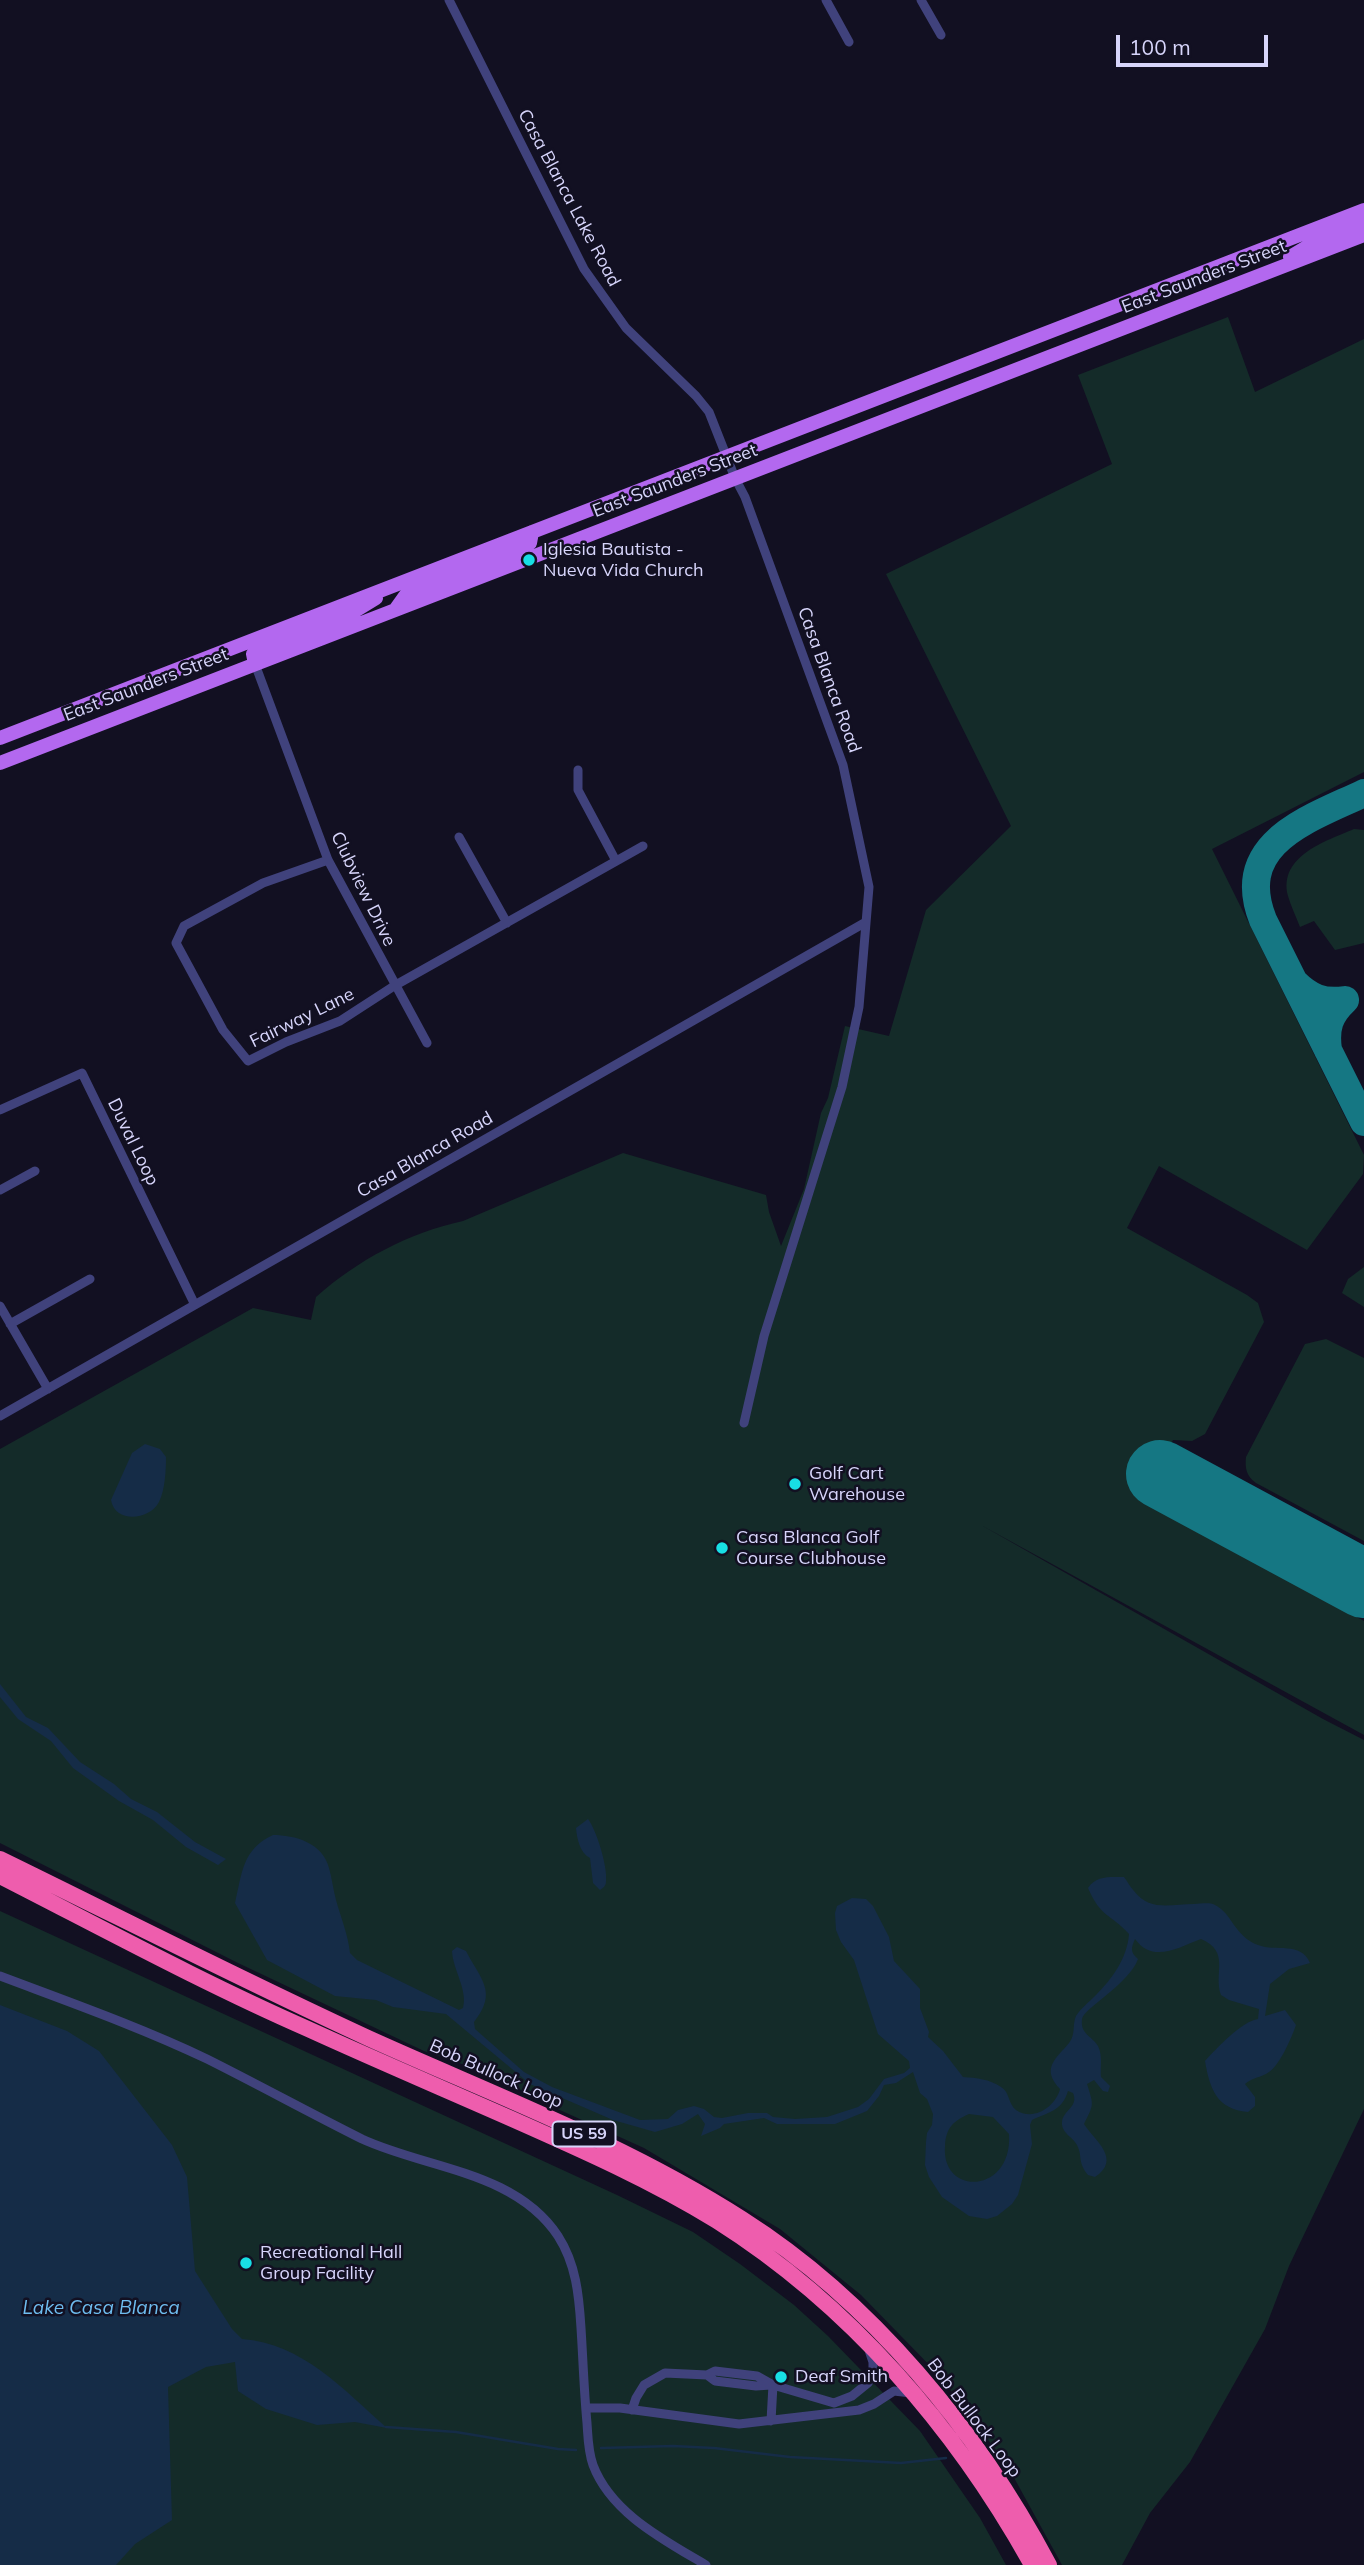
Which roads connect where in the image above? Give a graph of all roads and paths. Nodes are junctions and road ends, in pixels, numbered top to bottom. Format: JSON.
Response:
{"nodes":[{"id":1,"x":826,"y":0,"type":"edge"},
{"id":2,"x":921,"y":0,"type":"edge"},
{"id":3,"x":450,"y":3,"type":"edge"},
{"id":4,"x":941,"y":35,"type":"dead end"},
{"id":5,"x":849,"y":42,"type":"dead end"},
{"id":6,"x":1364,"y":210,"type":"edge"},
{"id":7,"x":1364,"y":224,"type":"edge"},
{"id":8,"x":1364,"y":235,"type":"edge"},
{"id":9,"x":1269,"y":272,"type":"junction"},
{"id":10,"x":728,"y":457,"type":"junction"},
{"id":11,"x":735,"y":478,"type":"junction"},
{"id":12,"x":532,"y":532,"type":"junction"},
{"id":13,"x":391,"y":586,"type":"junction"},
{"id":14,"x":395,"y":610,"type":"junction"},
{"id":15,"x":255,"y":664,"type":"junction"},
{"id":16,"x":0,"y":738,"type":"edge"},
{"id":17,"x":0,"y":763,"type":"edge"},
{"id":18,"x":578,"y":770,"type":"dead end"},
{"id":19,"x":459,"y":836,"type":"dead end"},
{"id":20,"x":643,"y":846,"type":"dead end"},
{"id":21,"x":328,"y":860,"type":"junction"},
{"id":22,"x":616,"y":861,"type":"junction"},
{"id":23,"x":866,"y":922,"type":"junction"},
{"id":24,"x":507,"y":923,"type":"junction"},
{"id":25,"x":394,"y":986,"type":"junction"},
{"id":26,"x":427,"y":1043,"type":"dead end"},
{"id":27,"x":0,"y":1110,"type":"edge"},
{"id":28,"x":35,"y":1171,"type":"dead end"},
{"id":29,"x":0,"y":1191,"type":"edge"},
{"id":30,"x":90,"y":1279,"type":"dead end"},
{"id":31,"x":195,"y":1305,"type":"junction"},
{"id":32,"x":0,"y":1306,"type":"edge"},
{"id":33,"x":10,"y":1324,"type":"junction"},
{"id":34,"x":48,"y":1389,"type":"junction"},
{"id":35,"x":0,"y":1416,"type":"edge"},
{"id":36,"x":744,"y":1423,"type":"dead end"},
{"id":37,"x":0,"y":1859,"type":"edge"},
{"id":38,"x":0,"y":1876,"type":"edge"},
{"id":39,"x":0,"y":1976,"type":"edge"},
{"id":40,"x":865,"y":2342,"type":"junction"},
{"id":41,"x":773,"y":2385,"type":"junction"},
{"id":42,"x":916,"y":2395,"type":"junction"},
{"id":43,"x":586,"y":2408,"type":"junction"},
{"id":44,"x":632,"y":2410,"type":"junction"},
{"id":45,"x":771,"y":2421,"type":"junction"},
{"id":46,"x":706,"y":2565,"type":"edge"},
{"id":47,"x":1032,"y":2565,"type":"edge"},
{"id":48,"x":1049,"y":2565,"type":"edge"}],
"edges":[{"from":1,"to":5,"type":"street"},
{"from":2,"to":4,"type":"street"},
{"from":3,"to":10,"type":"street","name":"Casa Blanca Lake Road"},
{"from":6,"to":10,"type":"main road","name":"East Saunders Street"},
{"from":7,"to":9,"type":"main road"},
{"from":8,"to":9,"type":"main road","name":"East Saunders Street"},
{"from":9,"to":11,"type":"main road","name":"East Saunders Street"},
{"from":10,"to":11,"type":"street","name":"Casa Blanca Road"},
{"from":10,"to":12,"type":"main road","name":"East Saunders Street"},
{"from":11,"to":14,"type":"main road","name":"East Saunders Street"},
{"from":11,"to":23,"type":"street","name":"Casa Blanca Road"},
{"from":12,"to":13,"type":"main road","name":"East Saunders Street"},
{"from":12,"to":14,"type":"main road"},
{"from":13,"to":15,"type":"main road"},
{"from":13,"to":16,"type":"main road","name":"East Saunders Street"},
{"from":14,"to":15,"type":"main road","name":"East Saunders Street"},
{"from":15,"to":17,"type":"main road","name":"East Saunders Street"},
{"from":15,"to":21,"type":"street","name":"Clubview Drive"},
{"from":18,"to":22,"type":"street"},
{"from":19,"to":24,"type":"street"},
{"from":20,"to":22,"type":"street","name":"Fairway Lane"},
{"from":21,"to":25,"type":"street","name":"Clubview Drive"},
{"from":21,"to":25,"type":"street","name":"Fairway Lane"},
{"from":22,"to":24,"type":"street","name":"Fairway Lane"},
{"from":23,"to":31,"type":"street","name":"Casa Blanca Road"},
{"from":23,"to":36,"type":"street","name":"Casa Blanca Road"},
{"from":24,"to":25,"type":"street","name":"Fairway Lane"},
{"from":25,"to":26,"type":"street","name":"Clubview Drive"},
{"from":27,"to":31,"type":"street","name":"Duval Loop"},
{"from":28,"to":29,"type":"street"},
{"from":30,"to":33,"type":"street"},
{"from":31,"to":34,"type":"street","name":"Casa Blanca Road"},
{"from":32,"to":33,"type":"street"},
{"from":33,"to":34,"type":"street"},
{"from":34,"to":35,"type":"street","name":"Casa Blanca Road"},
{"from":37,"to":48,"type":"highway","name":"Bob Bullock Loop","number":"US 59"},
{"from":38,"to":40,"type":"highway","name":"Bob Bullock Loop","number":"US 59"},
{"from":39,"to":43,"type":"street"},
{"from":40,"to":41,"type":"street"},
{"from":40,"to":42,"type":"highway","name":"Bob Bullock Loop","number":"US 59"},
{"from":41,"to":44,"type":"street"},
{"from":41,"to":45,"type":"street"},
{"from":42,"to":45,"type":"street"},
{"from":42,"to":47,"type":"highway","name":"Bob Bullock Loop","number":"US 59"},
{"from":43,"to":44,"type":"street"},
{"from":43,"to":46,"type":"street"},
{"from":44,"to":45,"type":"street"}]}
